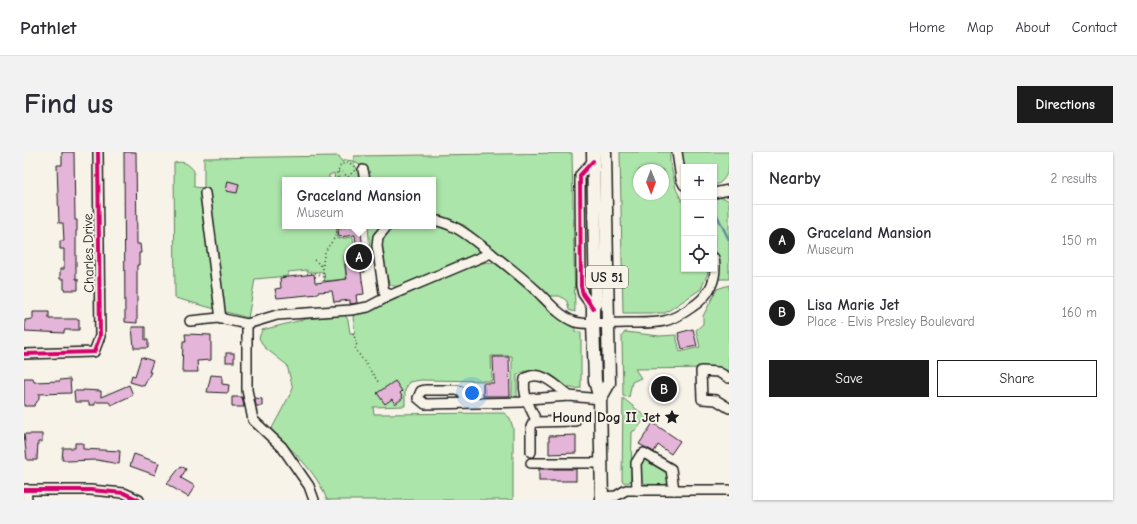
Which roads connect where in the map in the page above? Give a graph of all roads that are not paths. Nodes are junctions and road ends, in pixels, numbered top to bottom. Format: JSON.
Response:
{"nodes":[{"id":1,"x":98,"y":152,"type":"edge"},
{"id":2,"x":605,"y":152,"type":"edge"},
{"id":3,"x":677,"y":152,"type":"edge"},
{"id":4,"x":593,"y":156,"type":"edge"},
{"id":5,"x":360,"y":170,"type":"road end"},
{"id":6,"x":364,"y":177,"type":"edge"},
{"id":7,"x":681,"y":179,"type":"edge"},
{"id":8,"x":729,"y":190,"type":"edge"},
{"id":9,"x":717,"y":192,"type":"edge"},
{"id":10,"x":205,"y":194,"type":"dead end"},
{"id":11,"x":436,"y":221,"type":"edge"},
{"id":12,"x":384,"y":229,"type":"edge"},
{"id":13,"x":491,"y":253,"type":"junction"},
{"id":14,"x":716,"y":272,"type":"edge"},
{"id":15,"x":390,"y":295,"type":"junction"},
{"id":16,"x":221,"y":319,"type":"junction"},
{"id":17,"x":190,"y":321,"type":"dead end"},
{"id":18,"x":593,"y":322,"type":"junction"},
{"id":19,"x":608,"y":323,"type":"junction"},
{"id":20,"x":247,"y":324,"type":"junction"},
{"id":21,"x":24,"y":354,"type":"edge"},
{"id":22,"x":729,"y":378,"type":"edge"},
{"id":23,"x":569,"y":396,"type":"junction"},
{"id":24,"x":528,"y":399,"type":"junction"},
{"id":25,"x":600,"y":399,"type":"junction"},
{"id":26,"x":467,"y":403,"type":"junction"},
{"id":27,"x":729,"y":408,"type":"edge"},
{"id":28,"x":575,"y":421,"type":"dead end"},
{"id":29,"x":537,"y":422,"type":"junction"},
{"id":30,"x":531,"y":452,"type":"dead end"},
{"id":31,"x":602,"y":462,"type":"junction"},
{"id":32,"x":530,"y":463,"type":"dead end"},
{"id":33,"x":25,"y":490,"type":"edge"},
{"id":34,"x":637,"y":490,"type":"junction"},
{"id":35,"x":674,"y":490,"type":"junction"},
{"id":36,"x":729,"y":490,"type":"edge"},
{"id":37,"x":619,"y":498,"type":"edge"},
{"id":38,"x":602,"y":499,"type":"edge"},
{"id":39,"x":27,"y":500,"type":"edge"},
{"id":40,"x":139,"y":500,"type":"edge"},
{"id":41,"x":314,"y":500,"type":"edge"}],
"edges":[{"from":1,"to":21,"type":"street","name":"Charles Drive"},
{"from":2,"to":19,"type":"main road","number":"US 51"},
{"from":3,"to":7,"type":"street"},
{"from":4,"to":18,"type":"main road","number":"US 51"},
{"from":5,"to":6,"type":"street"},
{"from":8,"to":9,"type":"street"},
{"from":10,"to":16,"type":"street"},
{"from":11,"to":13,"type":"street"},
{"from":12,"to":15,"type":"street"},
{"from":13,"to":15,"type":"street"},
{"from":13,"to":18,"type":"street"},
{"from":14,"to":19,"type":"street"},
{"from":15,"to":20,"type":"street"},
{"from":16,"to":17,"type":"street"},
{"from":16,"to":20,"type":"street"},
{"from":18,"to":19,"type":"street"},
{"from":18,"to":25,"type":"main road","number":"US 51"},
{"from":19,"to":25,"type":"main road","number":"US 51"},
{"from":20,"to":41,"type":"street"},
{"from":22,"to":27,"type":"street"},
{"from":23,"to":24,"type":"street"},
{"from":23,"to":24,"type":"street"},
{"from":23,"to":25,"type":"street"},
{"from":24,"to":26,"type":"street"},
{"from":24,"to":29,"type":"street"},
{"from":25,"to":31,"type":"main road","number":"US 51"},
{"from":26,"to":26,"type":"street"},
{"from":28,"to":29,"type":"street"},
{"from":29,"to":30,"type":"street"},
{"from":31,"to":32,"type":"street"},
{"from":31,"to":38,"type":"main road","number":"US 51"},
{"from":33,"to":39,"type":"street"},
{"from":33,"to":40,"type":"street"},
{"from":34,"to":35,"type":"street"},
{"from":34,"to":35,"type":"street"},
{"from":34,"to":37,"type":"street"},
{"from":35,"to":36,"type":"street"},
{"from":37,"to":38,"type":"street"}]}
